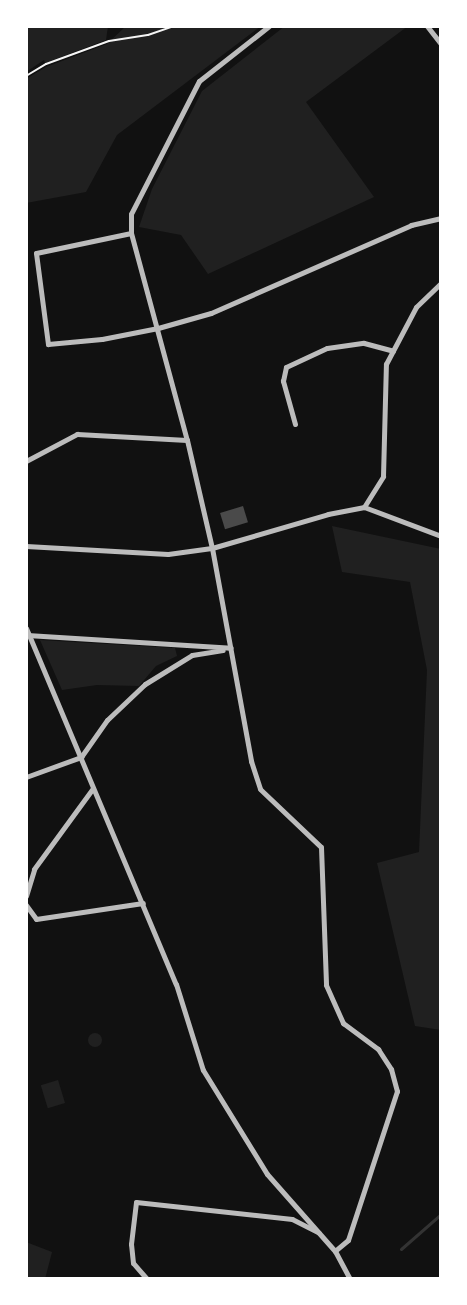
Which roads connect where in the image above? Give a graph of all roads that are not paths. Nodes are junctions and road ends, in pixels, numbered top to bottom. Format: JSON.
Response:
{"nodes":[{"id":1,"x":269,"y":26,"type":"edge"},
{"id":2,"x":427,"y":26,"type":"edge"},
{"id":3,"x":441,"y":44,"type":"edge"},
{"id":4,"x":441,"y":218,"type":"edge"},
{"id":5,"x":131,"y":233,"type":"junction"},
{"id":6,"x":441,"y":283,"type":"edge"},
{"id":7,"x":158,"y":328,"type":"junction"},
{"id":8,"x":393,"y":351,"type":"junction"},
{"id":9,"x":295,"y":424,"type":"dead end"},
{"id":10,"x":187,"y":440,"type":"junction"},
{"id":11,"x":26,"y":461,"type":"edge"},
{"id":12,"x":364,"y":507,"type":"junction"},
{"id":13,"x":441,"y":536,"type":"edge"},
{"id":14,"x":26,"y":546,"type":"edge"},
{"id":15,"x":212,"y":548,"type":"junction"},
{"id":16,"x":26,"y":628,"type":"edge"},
{"id":17,"x":28,"y":634,"type":"edge"},
{"id":18,"x":231,"y":648,"type":"junction"},
{"id":19,"x":80,"y":757,"type":"junction"},
{"id":20,"x":26,"y":778,"type":"edge"},
{"id":21,"x":93,"y":788,"type":"junction"},
{"id":22,"x":26,"y":896,"type":"edge"},
{"id":23,"x":143,"y":903,"type":"junction"},
{"id":24,"x":26,"y":905,"type":"edge"},
{"id":25,"x":321,"y":1234,"type":"junction"},
{"id":26,"x":335,"y":1251,"type":"junction"},
{"id":27,"x":147,"y":1279,"type":"edge"},
{"id":28,"x":350,"y":1279,"type":"edge"}],
"edges":[{"from":1,"to":5,"type":"street"},
{"from":2,"to":3,"type":"street"},
{"from":4,"to":7,"type":"street"},
{"from":5,"to":7,"type":"street"},
{"from":5,"to":7,"type":"street"},
{"from":6,"to":8,"type":"street"},
{"from":7,"to":10,"type":"street"},
{"from":8,"to":9,"type":"street"},
{"from":8,"to":12,"type":"street"},
{"from":10,"to":11,"type":"street"},
{"from":10,"to":15,"type":"street"},
{"from":12,"to":13,"type":"street"},
{"from":12,"to":15,"type":"street"},
{"from":14,"to":15,"type":"street"},
{"from":15,"to":18,"type":"street"},
{"from":16,"to":17,"type":"street"},
{"from":17,"to":18,"type":"street"},
{"from":17,"to":19,"type":"street"},
{"from":18,"to":19,"type":"street"},
{"from":18,"to":26,"type":"street"},
{"from":19,"to":20,"type":"street"},
{"from":19,"to":21,"type":"street"},
{"from":21,"to":22,"type":"street"},
{"from":21,"to":23,"type":"street"},
{"from":23,"to":24,"type":"street"},
{"from":23,"to":25,"type":"street"},
{"from":25,"to":26,"type":"street"},
{"from":25,"to":27,"type":"street"},
{"from":26,"to":28,"type":"street"}]}
